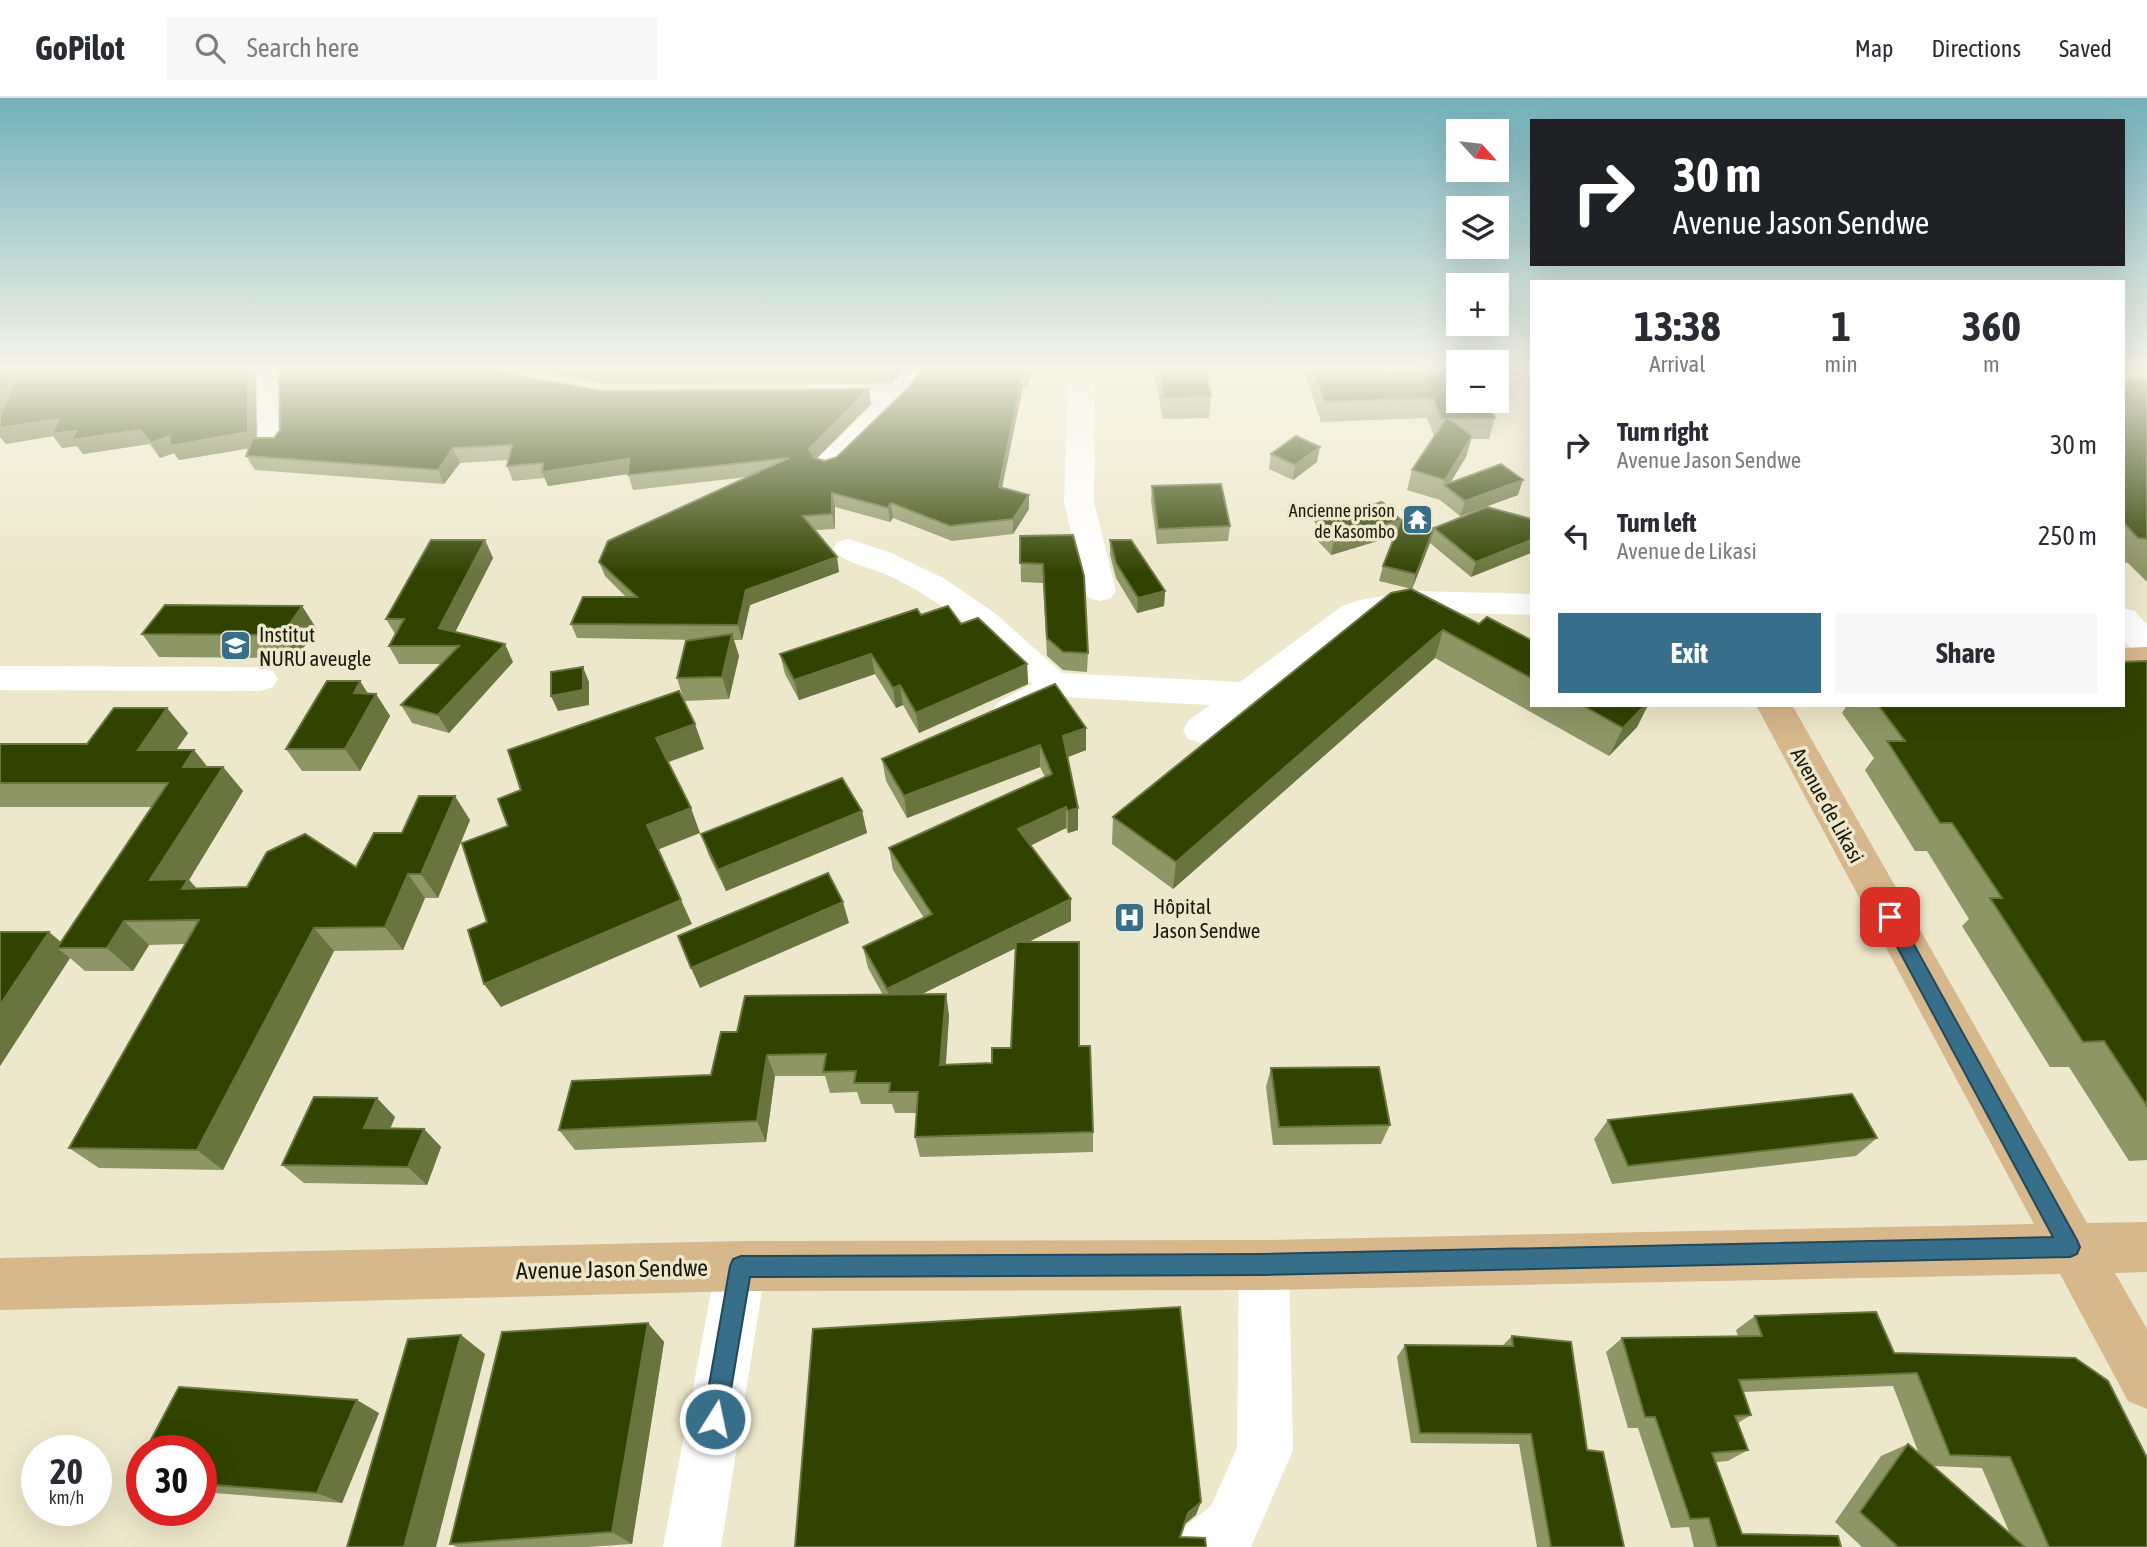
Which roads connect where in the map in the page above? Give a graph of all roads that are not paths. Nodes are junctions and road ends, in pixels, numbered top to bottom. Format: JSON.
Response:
{"nodes":[{"id":1,"x":272,"y":437,"type":"edge"},
{"id":2,"x":856,"y":437,"type":"edge"},
{"id":3,"x":1080,"y":437,"type":"edge"},
{"id":4,"x":272,"y":444,"type":"edge"},
{"id":5,"x":828,"y":464,"type":"edge"},
{"id":6,"x":848,"y":549,"type":"dead end"},
{"id":7,"x":1100,"y":591,"type":"dead end"},
{"id":8,"x":1530,"y":605,"type":"edge"},
{"id":9,"x":2125,"y":621,"type":"edge"},
{"id":10,"x":2147,"y":646,"type":"edge"},
{"id":11,"x":2125,"y":659,"type":"edge"},
{"id":12,"x":2147,"y":659,"type":"edge"},
{"id":13,"x":0,"y":678,"type":"edge"},
{"id":14,"x":261,"y":679,"type":"dead end"},
{"id":15,"x":1054,"y":685,"type":"junction"},
{"id":16,"x":1247,"y":695,"type":"junction"},
{"id":17,"x":1775,"y":707,"type":"edge"},
{"id":18,"x":981,"y":725,"type":"edge"},
{"id":19,"x":1201,"y":730,"type":"dead end"},
{"id":20,"x":2070,"y":1247,"type":"junction"},
{"id":21,"x":2147,"y":1247,"type":"edge"},
{"id":22,"x":1264,"y":1265,"type":"junction"},
{"id":23,"x":741,"y":1266,"type":"junction"},
{"id":24,"x":0,"y":1284,"type":"edge"},
{"id":25,"x":2147,"y":1382,"type":"edge"},
{"id":26,"x":692,"y":1547,"type":"edge"},
{"id":27,"x":1207,"y":1547,"type":"edge"}],
"edges":[{"from":1,"to":4,"type":"street"},
{"from":2,"to":5,"type":"street"},
{"from":3,"to":7,"type":"street"},
{"from":6,"to":15,"type":"street"},
{"from":8,"to":16,"type":"street"},
{"from":9,"to":10,"type":"street"},
{"from":11,"to":12,"type":"main road"},
{"from":13,"to":14,"type":"street"},
{"from":15,"to":16,"type":"street"},
{"from":15,"to":18,"type":"street"},
{"from":16,"to":19,"type":"street"},
{"from":17,"to":20,"type":"main road","name":"Avenue de Likasi"},
{"from":20,"to":21,"type":"main road","name":"Avenue Jason Sendwe"},
{"from":20,"to":22,"type":"main road","name":"Avenue Jason Sendwe"},
{"from":20,"to":25,"type":"main road","name":"Avenue de Likasi"},
{"from":22,"to":23,"type":"main road","name":"Avenue Jason Sendwe"},
{"from":22,"to":27,"type":"street"},
{"from":23,"to":24,"type":"main road","name":"Avenue Jason Sendwe"},
{"from":23,"to":26,"type":"street"}]}
